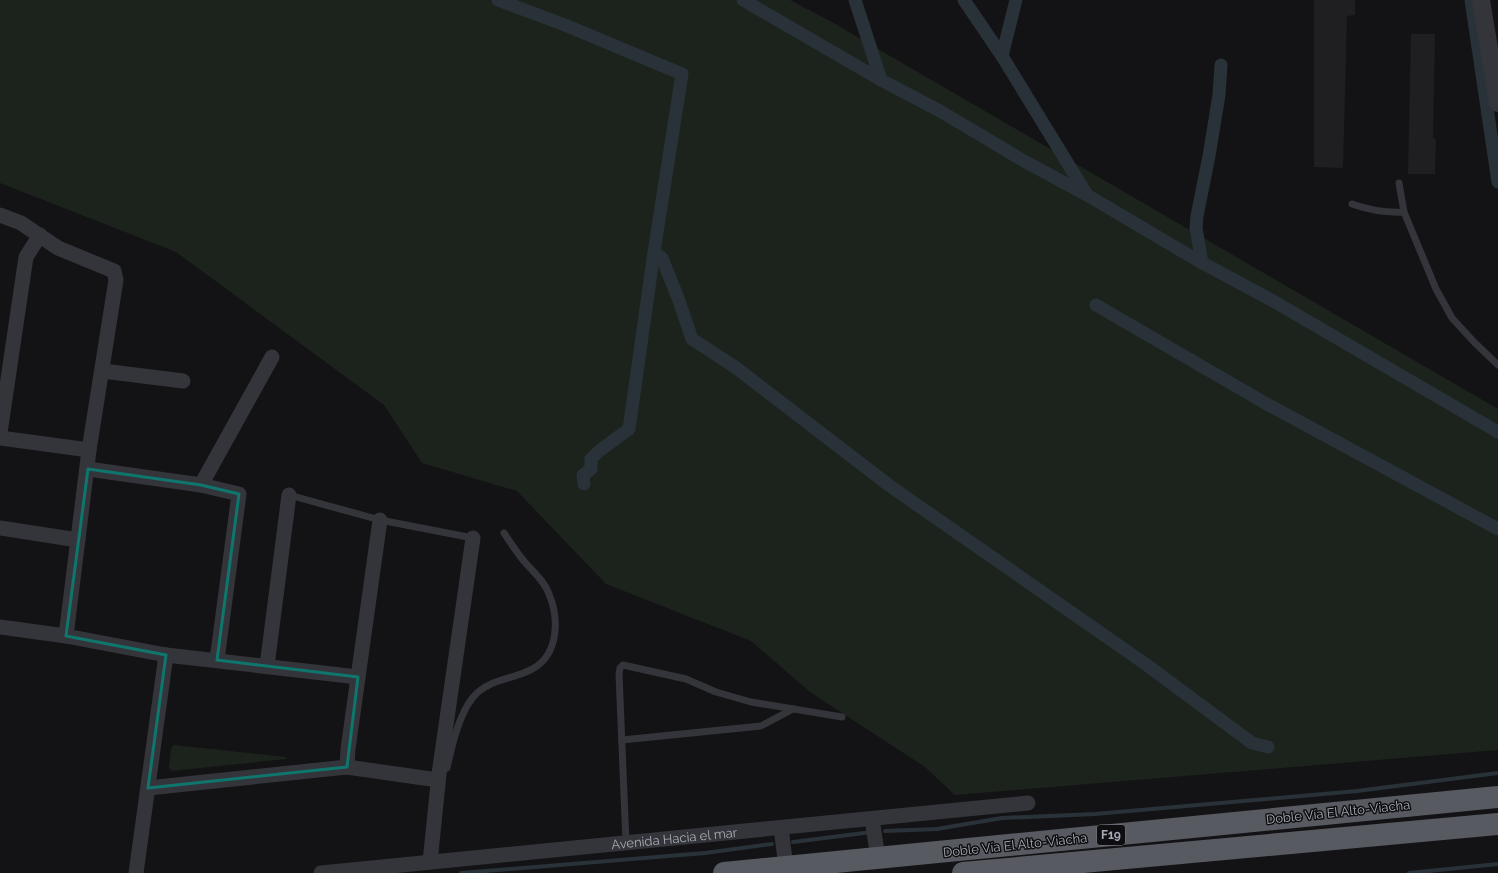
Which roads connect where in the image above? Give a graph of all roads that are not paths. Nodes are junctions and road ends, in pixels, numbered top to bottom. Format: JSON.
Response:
{"nodes":[{"id":1,"x":1481,"y":0,"type":"edge"},
{"id":2,"x":1498,"y":103,"type":"edge"},
{"id":3,"x":1399,"y":182,"type":"dead end"},
{"id":4,"x":1352,"y":204,"type":"dead end"},
{"id":5,"x":1404,"y":212,"type":"junction"},
{"id":6,"x":0,"y":215,"type":"edge"},
{"id":7,"x":40,"y":236,"type":"junction"},
{"id":8,"x":272,"y":357,"type":"dead end"},
{"id":9,"x":1498,"y":365,"type":"edge"},
{"id":10,"x":103,"y":371,"type":"junction"},
{"id":11,"x":183,"y":381,"type":"dead end"},
{"id":12,"x":0,"y":434,"type":"edge"},
{"id":13,"x":0,"y":438,"type":"edge"},
{"id":14,"x":89,"y":450,"type":"junction"},
{"id":15,"x":88,"y":469,"type":"junction"},
{"id":16,"x":201,"y":485,"type":"junction"},
{"id":17,"x":289,"y":495,"type":"joint"},
{"id":18,"x":380,"y":520,"type":"junction"},
{"id":19,"x":0,"y":528,"type":"edge"},
{"id":20,"x":504,"y":533,"type":"dead end"},
{"id":21,"x":473,"y":538,"type":"joint"},
{"id":22,"x":78,"y":540,"type":"junction"},
{"id":23,"x":0,"y":627,"type":"edge"},
{"id":24,"x":66,"y":636,"type":"junction"},
{"id":25,"x":166,"y":654,"type":"junction"},
{"id":26,"x":216,"y":660,"type":"junction"},
{"id":27,"x":267,"y":666,"type":"junction"},
{"id":28,"x":358,"y":677,"type":"junction"},
{"id":29,"x":793,"y":709,"type":"junction"},
{"id":30,"x":842,"y":717,"type":"dead end"},
{"id":31,"x":622,"y":740,"type":"junction"},
{"id":32,"x":347,"y":767,"type":"junction"},
{"id":33,"x":438,"y":777,"type":"junction"},
{"id":34,"x":148,"y":788,"type":"junction"},
{"id":35,"x":1498,"y":797,"type":"edge"},
{"id":36,"x":1028,"y":803,"type":"dead end"},
{"id":37,"x":872,"y":819,"type":"junction"},
{"id":38,"x":1498,"y":824,"type":"edge"},
{"id":39,"x":780,"y":828,"type":"junction"},
{"id":40,"x":626,"y":843,"type":"junction"},
{"id":41,"x":878,"y":858,"type":"junction"},
{"id":42,"x":430,"y":862,"type":"junction"},
{"id":43,"x":786,"y":867,"type":"junction"},
{"id":44,"x":136,"y":873,"type":"edge"},
{"id":45,"x":321,"y":873,"type":"edge"},
{"id":46,"x":724,"y":873,"type":"edge"},
{"id":47,"x":963,"y":873,"type":"edge"}],
"edges":[{"from":1,"to":2,"type":"street"},
{"from":3,"to":5,"type":"lane"},
{"from":4,"to":5,"type":"lane"},
{"from":5,"to":9,"type":"lane"},
{"from":6,"to":7,"type":"street"},
{"from":7,"to":10,"type":"street"},
{"from":7,"to":12,"type":"street"},
{"from":8,"to":16,"type":"street"},
{"from":10,"to":11,"type":"street"},
{"from":10,"to":14,"type":"street"},
{"from":13,"to":14,"type":"street"},
{"from":14,"to":15,"type":"street"},
{"from":15,"to":16,"type":"street"},
{"from":15,"to":22,"type":"street"},
{"from":16,"to":26,"type":"street"},
{"from":17,"to":18,"type":"lane"},
{"from":17,"to":27,"type":"street"},
{"from":18,"to":21,"type":"lane"},
{"from":18,"to":28,"type":"street"},
{"from":19,"to":22,"type":"street"},
{"from":20,"to":33,"type":"lane"},
{"from":21,"to":33,"type":"street"},
{"from":22,"to":24,"type":"street"},
{"from":23,"to":24,"type":"street"},
{"from":24,"to":25,"type":"street"},
{"from":25,"to":26,"type":"street"},
{"from":25,"to":34,"type":"street"},
{"from":26,"to":27,"type":"street"},
{"from":27,"to":28,"type":"street"},
{"from":28,"to":32,"type":"street"},
{"from":29,"to":30,"type":"lane"},
{"from":29,"to":31,"type":"lane"},
{"from":29,"to":31,"type":"lane"},
{"from":31,"to":40,"type":"lane"},
{"from":32,"to":33,"type":"street"},
{"from":32,"to":34,"type":"street"},
{"from":33,"to":42,"type":"street"},
{"from":34,"to":44,"type":"street"},
{"from":35,"to":41,"type":"highway","name":"Doble Vía El Alto-Viacha","number":"F19"},
{"from":36,"to":37,"type":"street","name":"Avenida Hacia el mar"},
{"from":37,"to":39,"type":"street","name":"Avenida Hacia el mar"},
{"from":37,"to":41,"type":"street"},
{"from":38,"to":47,"type":"highway","name":"Doble Vía El Alto-Viacha","number":"F19"},
{"from":39,"to":40,"type":"street","name":"Avenida Hacia el mar"},
{"from":39,"to":43,"type":"street"},
{"from":40,"to":42,"type":"street","name":"Avenida Hacia el mar"},
{"from":41,"to":43,"type":"highway","name":"Doble Vía El Alto-Viacha","number":"F19"},
{"from":42,"to":45,"type":"street","name":"Avenida Hacia el mar"},
{"from":43,"to":46,"type":"highway","name":"Doble Vía El Alto-Viacha","number":"F19"}]}
